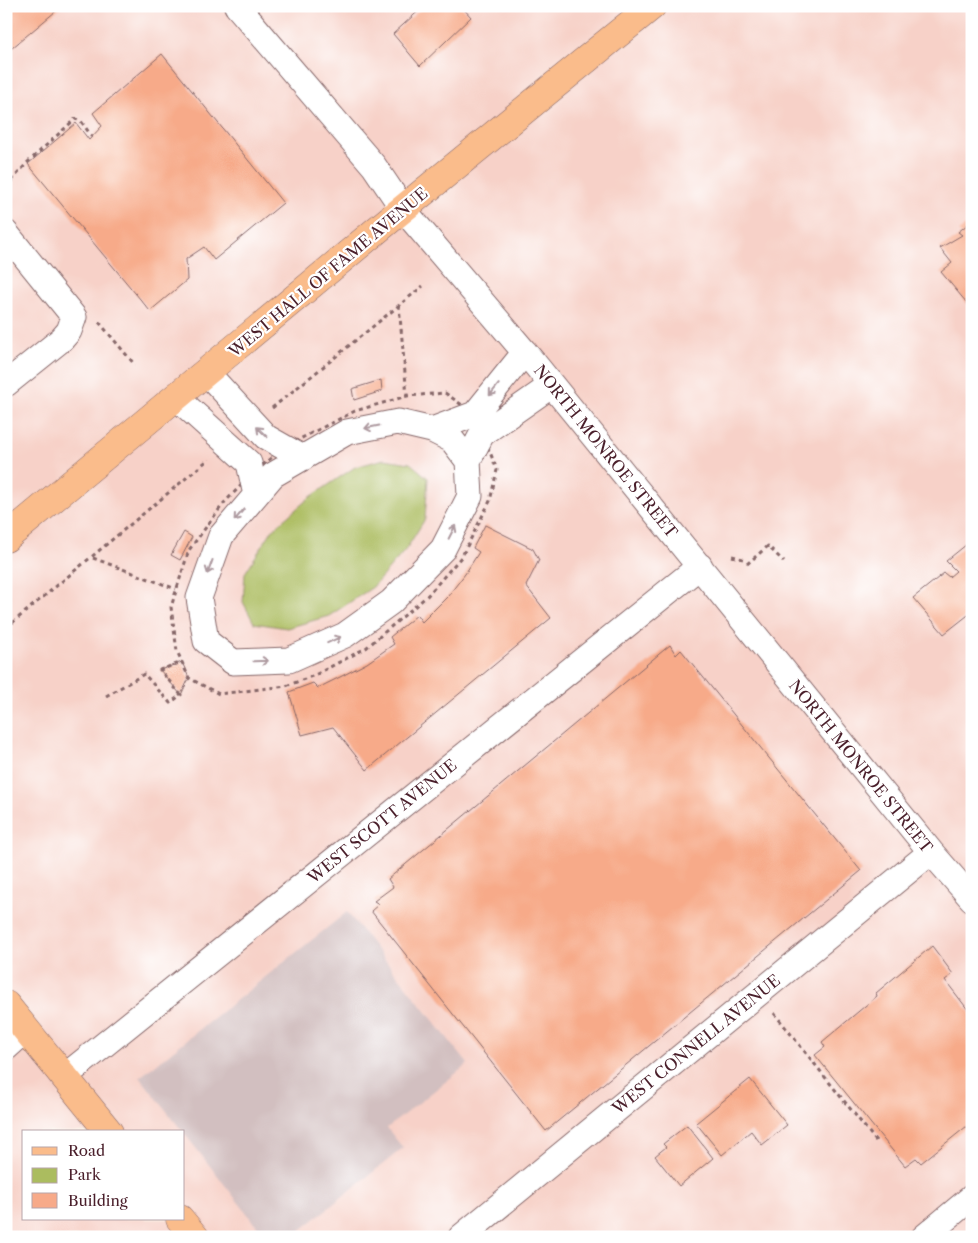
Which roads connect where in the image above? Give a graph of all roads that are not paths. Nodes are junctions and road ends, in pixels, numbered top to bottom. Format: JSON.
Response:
{"nodes":[{"id":1,"x":237,"y":6,"type":"edge"},
{"id":2,"x":652,"y":6,"type":"edge"},
{"id":3,"x":403,"y":209,"type":"junction"},
{"id":4,"x":6,"y":233,"type":"edge"},
{"id":5,"x":525,"y":352,"type":"junction"},
{"id":6,"x":206,"y":373,"type":"junction"},
{"id":7,"x":6,"y":384,"type":"edge"},
{"id":8,"x":552,"y":385,"type":"junction"},
{"id":9,"x":177,"y":398,"type":"junction"},
{"id":10,"x":479,"y":424,"type":"junction"},
{"id":11,"x":432,"y":430,"type":"junction"},
{"id":12,"x":293,"y":452,"type":"junction"},
{"id":13,"x":468,"y":461,"type":"junction"},
{"id":14,"x":254,"y":484,"type":"junction"},
{"id":15,"x":6,"y":538,"type":"edge"},
{"id":16,"x":700,"y":566,"type":"junction"},
{"id":17,"x":931,"y":852,"type":"junction"},
{"id":18,"x":972,"y":899,"type":"edge"},
{"id":19,"x":6,"y":1005,"type":"edge"},
{"id":20,"x":26,"y":1030,"type":"junction"},
{"id":21,"x":6,"y":1048,"type":"edge"},
{"id":22,"x":64,"y":1077,"type":"junction"},
{"id":23,"x":107,"y":1130,"type":"edge"},
{"id":24,"x":972,"y":1197,"type":"edge"},
{"id":25,"x":181,"y":1220,"type":"edge"},
{"id":26,"x":194,"y":1237,"type":"edge"},
{"id":27,"x":461,"y":1237,"type":"edge"},
{"id":28,"x":924,"y":1237,"type":"edge"}],
"edges":[{"from":1,"to":3,"type":"street","name":"NORTH MONROE STREET"},
{"from":2,"to":3,"type":"main road","name":"WEST HALL OF FAME AVENUE"},
{"from":3,"to":5,"type":"street","name":"NORTH MONROE STREET"},
{"from":3,"to":6,"type":"main road","name":"WEST HALL OF FAME AVENUE"},
{"from":4,"to":7,"type":"street"},
{"from":5,"to":8,"type":"street","name":"NORTH MONROE STREET"},
{"from":5,"to":10,"type":"street","one_way":true},
{"from":6,"to":9,"type":"main road","name":"WEST HALL OF FAME AVENUE"},
{"from":12,"to":6,"type":"street","one_way":true},
{"from":8,"to":10,"type":"street"},
{"from":8,"to":16,"type":"street","name":"NORTH MONROE STREET"},
{"from":9,"to":14,"type":"street"},
{"from":9,"to":15,"type":"main road","name":"WEST HALL OF FAME AVENUE"},
{"from":10,"to":11,"type":"street"},
{"from":10,"to":13,"type":"street"},
{"from":11,"to":12,"type":"street","one_way":true},
{"from":11,"to":13,"type":"street"},
{"from":12,"to":14,"type":"street"},
{"from":14,"to":13,"type":"street","one_way":true},
{"from":16,"to":17,"type":"street","name":"NORTH MONROE STREET"},
{"from":16,"to":22,"type":"street","name":"WEST SCOTT AVENUE"},
{"from":17,"to":18,"type":"street","name":"NORTH MONROE STREET"},
{"from":17,"to":27,"type":"street","name":"WEST CONNELL AVENUE"},
{"from":19,"to":20,"type":"main road"},
{"from":20,"to":21,"type":"street"},
{"from":20,"to":22,"type":"main road"},
{"from":22,"to":23,"type":"main road"},
{"from":24,"to":28,"type":"street"},
{"from":25,"to":26,"type":"main road"}]}
